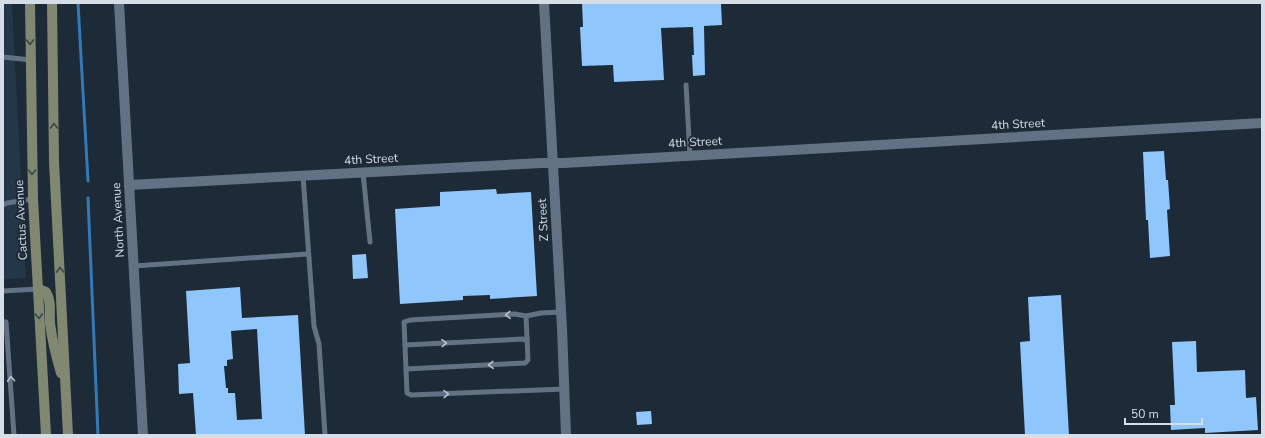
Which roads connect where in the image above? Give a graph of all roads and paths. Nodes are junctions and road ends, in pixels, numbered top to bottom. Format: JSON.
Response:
{"nodes":[{"id":1,"x":30,"y":3,"type":"edge"},
{"id":2,"x":52,"y":3,"type":"edge"},
{"id":3,"x":119,"y":3,"type":"edge"},
{"id":4,"x":544,"y":3,"type":"edge"},
{"id":5,"x":3,"y":57,"type":"edge"},
{"id":6,"x":31,"y":60,"type":"junction"},
{"id":7,"x":686,"y":84,"type":"dead end"},
{"id":8,"x":1262,"y":123,"type":"edge"},
{"id":9,"x":690,"y":156,"type":"junction"},
{"id":10,"x":553,"y":163,"type":"junction"},
{"id":11,"x":363,"y":173,"type":"junction"},
{"id":12,"x":303,"y":176,"type":"junction"},
{"id":13,"x":129,"y":185,"type":"junction"},
{"id":14,"x":33,"y":199,"type":"junction"},
{"id":15,"x":3,"y":205,"type":"edge"},
{"id":16,"x":370,"y":242,"type":"dead end"},
{"id":17,"x":308,"y":254,"type":"junction"},
{"id":18,"x":134,"y":266,"type":"junction"},
{"id":19,"x":38,"y":289,"type":"junction"},
{"id":20,"x":3,"y":291,"type":"edge"},
{"id":21,"x":561,"y":312,"type":"junction"},
{"id":22,"x":526,"y":316,"type":"junction"},
{"id":23,"x":3,"y":322,"type":"edge"},
{"id":24,"x":527,"y":341,"type":"junction"},
{"id":25,"x":405,"y":345,"type":"junction"},
{"id":26,"x":406,"y":369,"type":"junction"},
{"id":27,"x":66,"y":386,"type":"junction"},
{"id":28,"x":564,"y":389,"type":"junction"},
{"id":29,"x":14,"y":435,"type":"edge"},
{"id":30,"x":46,"y":435,"type":"edge"},
{"id":31,"x":68,"y":435,"type":"edge"},
{"id":32,"x":143,"y":435,"type":"edge"},
{"id":33,"x":325,"y":435,"type":"edge"},
{"id":34,"x":566,"y":435,"type":"edge"}],
"edges":[{"from":1,"to":6,"type":"main road","name":"Cactus Avenue","one_way":true},
{"from":27,"to":2,"type":"main road","one_way":true},
{"from":3,"to":13,"type":"street","name":"North Avenue"},
{"from":4,"to":10,"type":"street","name":"Z Street"},
{"from":5,"to":6,"type":"lane"},
{"from":6,"to":14,"type":"main road","name":"Cactus Avenue","one_way":true},
{"from":7,"to":9,"type":"lane"},
{"from":8,"to":9,"type":"street","name":"4th Street"},
{"from":9,"to":10,"type":"street","name":"4th Street"},
{"from":10,"to":11,"type":"street","name":"4th Street"},
{"from":10,"to":21,"type":"street","name":"Z Street"},
{"from":11,"to":12,"type":"street","name":"4th Street"},
{"from":11,"to":16,"type":"lane"},
{"from":12,"to":13,"type":"street","name":"4th Street"},
{"from":12,"to":17,"type":"lane"},
{"from":13,"to":18,"type":"street","name":"North Avenue"},
{"from":14,"to":15,"type":"lane"},
{"from":14,"to":19,"type":"main road","name":"Cactus Avenue"},
{"from":17,"to":18,"type":"lane"},
{"from":17,"to":33,"type":"lane"},
{"from":18,"to":32,"type":"street","name":"North Avenue"},
{"from":19,"to":20,"type":"lane"},
{"from":19,"to":27,"type":"main road"},
{"from":19,"to":30,"type":"main road","name":"Cactus Avenue","one_way":true},
{"from":21,"to":22,"type":"lane"},
{"from":21,"to":28,"type":"street","name":"Z Street"},
{"from":22,"to":24,"type":"lane"},
{"from":22,"to":25,"type":"lane","one_way":true},
{"from":29,"to":23,"type":"lane","one_way":true},
{"from":25,"to":24,"type":"lane","one_way":true},
{"from":24,"to":26,"type":"lane","one_way":true},
{"from":25,"to":26,"type":"lane"},
{"from":26,"to":28,"type":"lane","one_way":true},
{"from":27,"to":31,"type":"main road"},
{"from":28,"to":34,"type":"street","name":"Z Street"}]}
